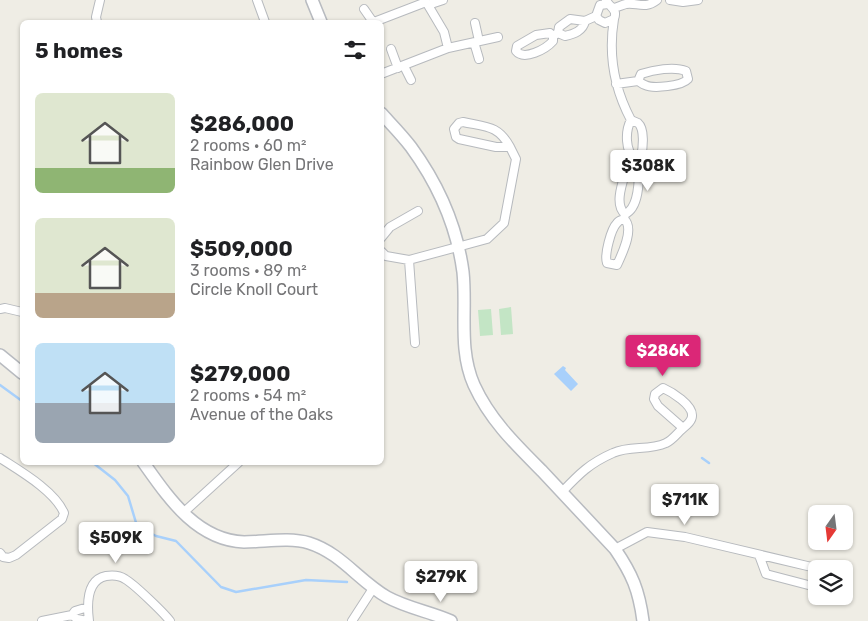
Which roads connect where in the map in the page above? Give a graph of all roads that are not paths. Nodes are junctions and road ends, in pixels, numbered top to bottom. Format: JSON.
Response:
{"nodes":[{"id":1,"x":100,"y":0,"type":"edge"},
{"id":2,"x":257,"y":0,"type":"edge"},
{"id":3,"x":312,"y":0,"type":"edge"},
{"id":4,"x":443,"y":0,"type":"edge"},
{"id":5,"x":657,"y":0,"type":"edge"},
{"id":6,"x":670,"y":0,"type":"edge"},
{"id":7,"x":698,"y":0,"type":"edge"},
{"id":8,"x":426,"y":2,"type":"edge"},
{"id":9,"x":628,"y":2,"type":"edge"},
{"id":10,"x":599,"y":3,"type":"edge"},
{"id":11,"x":609,"y":4,"type":"edge"},
{"id":12,"x":364,"y":9,"type":"dead end"},
{"id":13,"x":596,"y":16,"type":"junction"},
{"id":14,"x":614,"y":19,"type":"junction"},
{"id":15,"x":97,"y":20,"type":"edge"},
{"id":16,"x":265,"y":20,"type":"edge"},
{"id":17,"x":320,"y":20,"type":"edge"},
{"id":18,"x":372,"y":20,"type":"edge"},
{"id":19,"x":378,"y":20,"type":"edge"},
{"id":20,"x":585,"y":21,"type":"junction"},
{"id":21,"x":475,"y":23,"type":"dead end"},
{"id":22,"x":606,"y":23,"type":"junction"},
{"id":23,"x":612,"y":32,"type":"junction"},
{"id":24,"x":498,"y":37,"type":"dead end"},
{"id":25,"x":476,"y":42,"type":"junction"},
{"id":26,"x":448,"y":48,"type":"junction"},
{"id":27,"x":391,"y":49,"type":"dead end"},
{"id":28,"x":479,"y":59,"type":"dead end"},
{"id":29,"x":401,"y":67,"type":"junction"},
{"id":30,"x":384,"y":73,"type":"edge"},
{"id":31,"x":412,"y":80,"type":"dead end"},
{"id":32,"x":638,"y":81,"type":"junction"},
{"id":33,"x":616,"y":84,"type":"junction"},
{"id":34,"x":384,"y":116,"type":"edge"},
{"id":35,"x":631,"y":120,"type":"junction"},
{"id":36,"x":510,"y":148,"type":"junction"},
{"id":37,"x":635,"y":162,"type":"junction"},
{"id":38,"x":418,"y":211,"type":"dead end"},
{"id":39,"x":625,"y":216,"type":"junction"},
{"id":40,"x":384,"y":234,"type":"edge"},
{"id":41,"x":457,"y":248,"type":"junction"},
{"id":42,"x":384,"y":254,"type":"edge"},
{"id":43,"x":409,"y":260,"type":"junction"},
{"id":44,"x":0,"y":308,"type":"edge"},
{"id":45,"x":20,"y":312,"type":"edge"},
{"id":46,"x":415,"y":343,"type":"dead end"},
{"id":47,"x":0,"y":355,"type":"edge"},
{"id":48,"x":20,"y":371,"type":"edge"},
{"id":49,"x":683,"y":428,"type":"junction"},
{"id":50,"x":0,"y":458,"type":"edge"},
{"id":51,"x":146,"y":465,"type":"edge"},
{"id":52,"x":236,"y":465,"type":"edge"},
{"id":53,"x":562,"y":492,"type":"junction"},
{"id":54,"x":182,"y":513,"type":"junction"},
{"id":55,"x":615,"y":549,"type":"junction"},
{"id":56,"x":0,"y":553,"type":"edge"},
{"id":57,"x":759,"y":555,"type":"junction"},
{"id":58,"x":808,"y":566,"type":"edge"},
{"id":59,"x":808,"y":585,"type":"edge"},
{"id":60,"x":374,"y":587,"type":"junction"},
{"id":61,"x":88,"y":607,"type":"junction"},
{"id":62,"x":72,"y":615,"type":"junction"},
{"id":63,"x":42,"y":621,"type":"edge"},
{"id":64,"x":88,"y":621,"type":"edge"},
{"id":65,"x":170,"y":621,"type":"edge"},
{"id":66,"x":352,"y":621,"type":"edge"},
{"id":67,"x":451,"y":621,"type":"edge"},
{"id":68,"x":643,"y":621,"type":"edge"}],
"edges":[{"from":1,"to":15,"type":"street"},
{"from":2,"to":16,"type":"street"},
{"from":3,"to":17,"type":"street"},
{"from":4,"to":8,"type":"street"},
{"from":5,"to":9,"type":"street"},
{"from":6,"to":7,"type":"street"},
{"from":8,"to":19,"type":"street"},
{"from":8,"to":26,"type":"street"},
{"from":9,"to":11,"type":"street"},
{"from":10,"to":11,"type":"street"},
{"from":10,"to":13,"type":"street"},
{"from":11,"to":14,"type":"street"},
{"from":12,"to":18,"type":"street"},
{"from":13,"to":20,"type":"street"},
{"from":13,"to":22,"type":"street"},
{"from":14,"to":22,"type":"street"},
{"from":14,"to":23,"type":"street"},
{"from":20,"to":20,"type":"street"},
{"from":21,"to":25,"type":"street"},
{"from":22,"to":23,"type":"street"},
{"from":23,"to":33,"type":"street"},
{"from":24,"to":25,"type":"street"},
{"from":25,"to":26,"type":"street"},
{"from":25,"to":28,"type":"street"},
{"from":26,"to":29,"type":"street"},
{"from":27,"to":29,"type":"street"},
{"from":29,"to":30,"type":"street"},
{"from":29,"to":31,"type":"street"},
{"from":32,"to":32,"type":"street"},
{"from":32,"to":33,"type":"street"},
{"from":33,"to":35,"type":"street"},
{"from":34,"to":41,"type":"street"},
{"from":35,"to":37,"type":"street"},
{"from":35,"to":37,"type":"street"},
{"from":36,"to":36,"type":"street"},
{"from":36,"to":41,"type":"street"},
{"from":37,"to":39,"type":"street"},
{"from":37,"to":39,"type":"street"},
{"from":38,"to":40,"type":"street"},
{"from":39,"to":39,"type":"street"},
{"from":41,"to":43,"type":"street"},
{"from":41,"to":53,"type":"street"},
{"from":42,"to":43,"type":"street"},
{"from":43,"to":46,"type":"street"},
{"from":44,"to":45,"type":"street"},
{"from":47,"to":48,"type":"street"},
{"from":49,"to":49,"type":"street"},
{"from":49,"to":53,"type":"street"},
{"from":50,"to":56,"type":"street"},
{"from":51,"to":54,"type":"street"},
{"from":52,"to":54,"type":"street"},
{"from":53,"to":55,"type":"street"},
{"from":54,"to":60,"type":"street"},
{"from":55,"to":57,"type":"street"},
{"from":55,"to":68,"type":"street"},
{"from":57,"to":58,"type":"street"},
{"from":57,"to":59,"type":"street"},
{"from":60,"to":66,"type":"street"},
{"from":60,"to":67,"type":"street"},
{"from":61,"to":62,"type":"street"},
{"from":61,"to":64,"type":"street"},
{"from":61,"to":65,"type":"street"},
{"from":62,"to":63,"type":"street"},
{"from":62,"to":64,"type":"street"}]}
